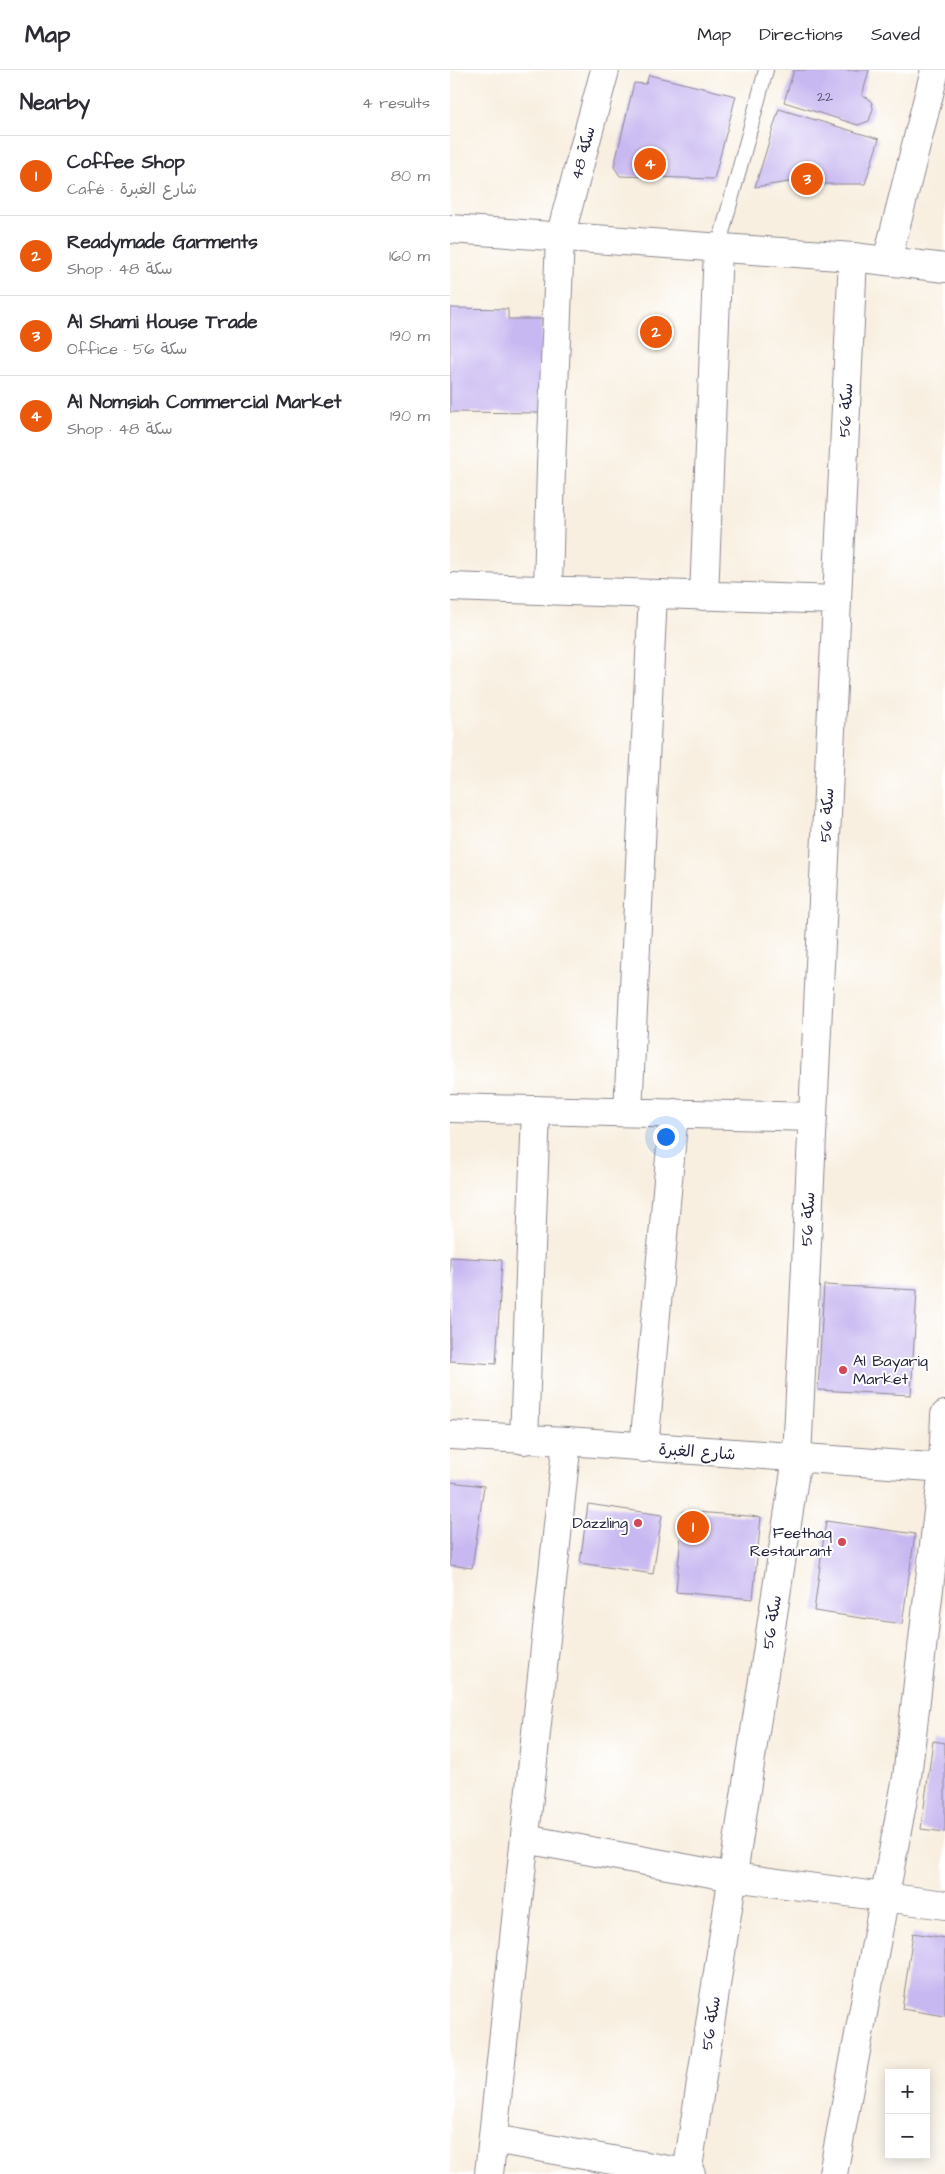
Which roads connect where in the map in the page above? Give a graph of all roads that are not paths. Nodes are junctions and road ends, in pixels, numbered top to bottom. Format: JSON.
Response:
{"nodes":[{"id":1,"x":605,"y":70,"type":"edge"},
{"id":2,"x":766,"y":70,"type":"edge"},
{"id":3,"x":935,"y":70,"type":"edge"},
{"id":4,"x":450,"y":229,"type":"edge"},
{"id":5,"x":560,"y":237,"type":"junction"},
{"id":6,"x":718,"y":248,"type":"junction"},
{"id":7,"x":853,"y":257,"type":"junction"},
{"id":8,"x":887,"y":261,"type":"junction"},
{"id":9,"x":945,"y":268,"type":"edge"},
{"id":10,"x":450,"y":587,"type":"edge"},
{"id":11,"x":548,"y":591,"type":"junction"},
{"id":12,"x":653,"y":594,"type":"junction"},
{"id":13,"x":704,"y":596,"type":"junction"},
{"id":14,"x":837,"y":600,"type":"junction"},
{"id":15,"x":450,"y":1108,"type":"edge"},
{"id":16,"x":536,"y":1110,"type":"junction"},
{"id":17,"x":628,"y":1112,"type":"junction"},
{"id":18,"x":674,"y":1113,"type":"junction"},
{"id":19,"x":813,"y":1117,"type":"junction"},
{"id":20,"x":945,"y":1416,"type":"edge"},
{"id":21,"x":450,"y":1435,"type":"edge"},
{"id":22,"x":524,"y":1440,"type":"junction"},
{"id":23,"x":567,"y":1441,"type":"junction"},
{"id":24,"x":644,"y":1448,"type":"junction"},
{"id":25,"x":797,"y":1458,"type":"junction"},
{"id":26,"x":944,"y":1468,"type":"edge"},
{"id":27,"x":525,"y":1838,"type":"junction"},
{"id":28,"x":733,"y":1877,"type":"junction"},
{"id":29,"x":884,"y":1897,"type":"junction"},
{"id":30,"x":945,"y":1905,"type":"edge"},
{"id":31,"x":493,"y":2139,"type":"junction"},
{"id":32,"x":489,"y":2174,"type":"edge"},
{"id":33,"x":689,"y":2174,"type":"edge"},
{"id":34,"x":833,"y":2174,"type":"edge"}],
"edges":[{"from":1,"to":5,"type":"street","name":"سكة 48"},
{"from":2,"to":6,"type":"lane"},
{"from":3,"to":8,"type":"street"},
{"from":4,"to":5,"type":"street"},
{"from":5,"to":6,"type":"street"},
{"from":5,"to":11,"type":"street","name":"سكة 48"},
{"from":6,"to":7,"type":"street"},
{"from":6,"to":13,"type":"street"},
{"from":7,"to":8,"type":"street"},
{"from":7,"to":14,"type":"street","name":"سكة 56"},
{"from":8,"to":9,"type":"street"},
{"from":10,"to":11,"type":"street"},
{"from":11,"to":12,"type":"street"},
{"from":12,"to":13,"type":"street"},
{"from":12,"to":17,"type":"street"},
{"from":13,"to":14,"type":"street"},
{"from":14,"to":19,"type":"street","name":"سكة 56"},
{"from":15,"to":16,"type":"street"},
{"from":16,"to":17,"type":"street"},
{"from":16,"to":22,"type":"street"},
{"from":17,"to":18,"type":"street"},
{"from":18,"to":19,"type":"street"},
{"from":18,"to":24,"type":"street"},
{"from":19,"to":25,"type":"street","name":"سكة 56"},
{"from":20,"to":26,"type":"street"},
{"from":21,"to":22,"type":"street","name":"شارع الغبرة"},
{"from":22,"to":23,"type":"street","name":"شارع الغبرة"},
{"from":23,"to":24,"type":"street","name":"شارع الغبرة"},
{"from":23,"to":27,"type":"street"},
{"from":24,"to":25,"type":"street","name":"شارع الغبرة"},
{"from":25,"to":26,"type":"street","name":"شارع الغبرة"},
{"from":25,"to":28,"type":"street","name":"سكة 56"},
{"from":26,"to":29,"type":"street"},
{"from":27,"to":28,"type":"street"},
{"from":27,"to":31,"type":"street"},
{"from":28,"to":29,"type":"street"},
{"from":28,"to":33,"type":"street","name":"سكة 56"},
{"from":29,"to":30,"type":"street"},
{"from":29,"to":34,"type":"street"},
{"from":31,"to":32,"type":"street"},
{"from":31,"to":33,"type":"street"}]}
